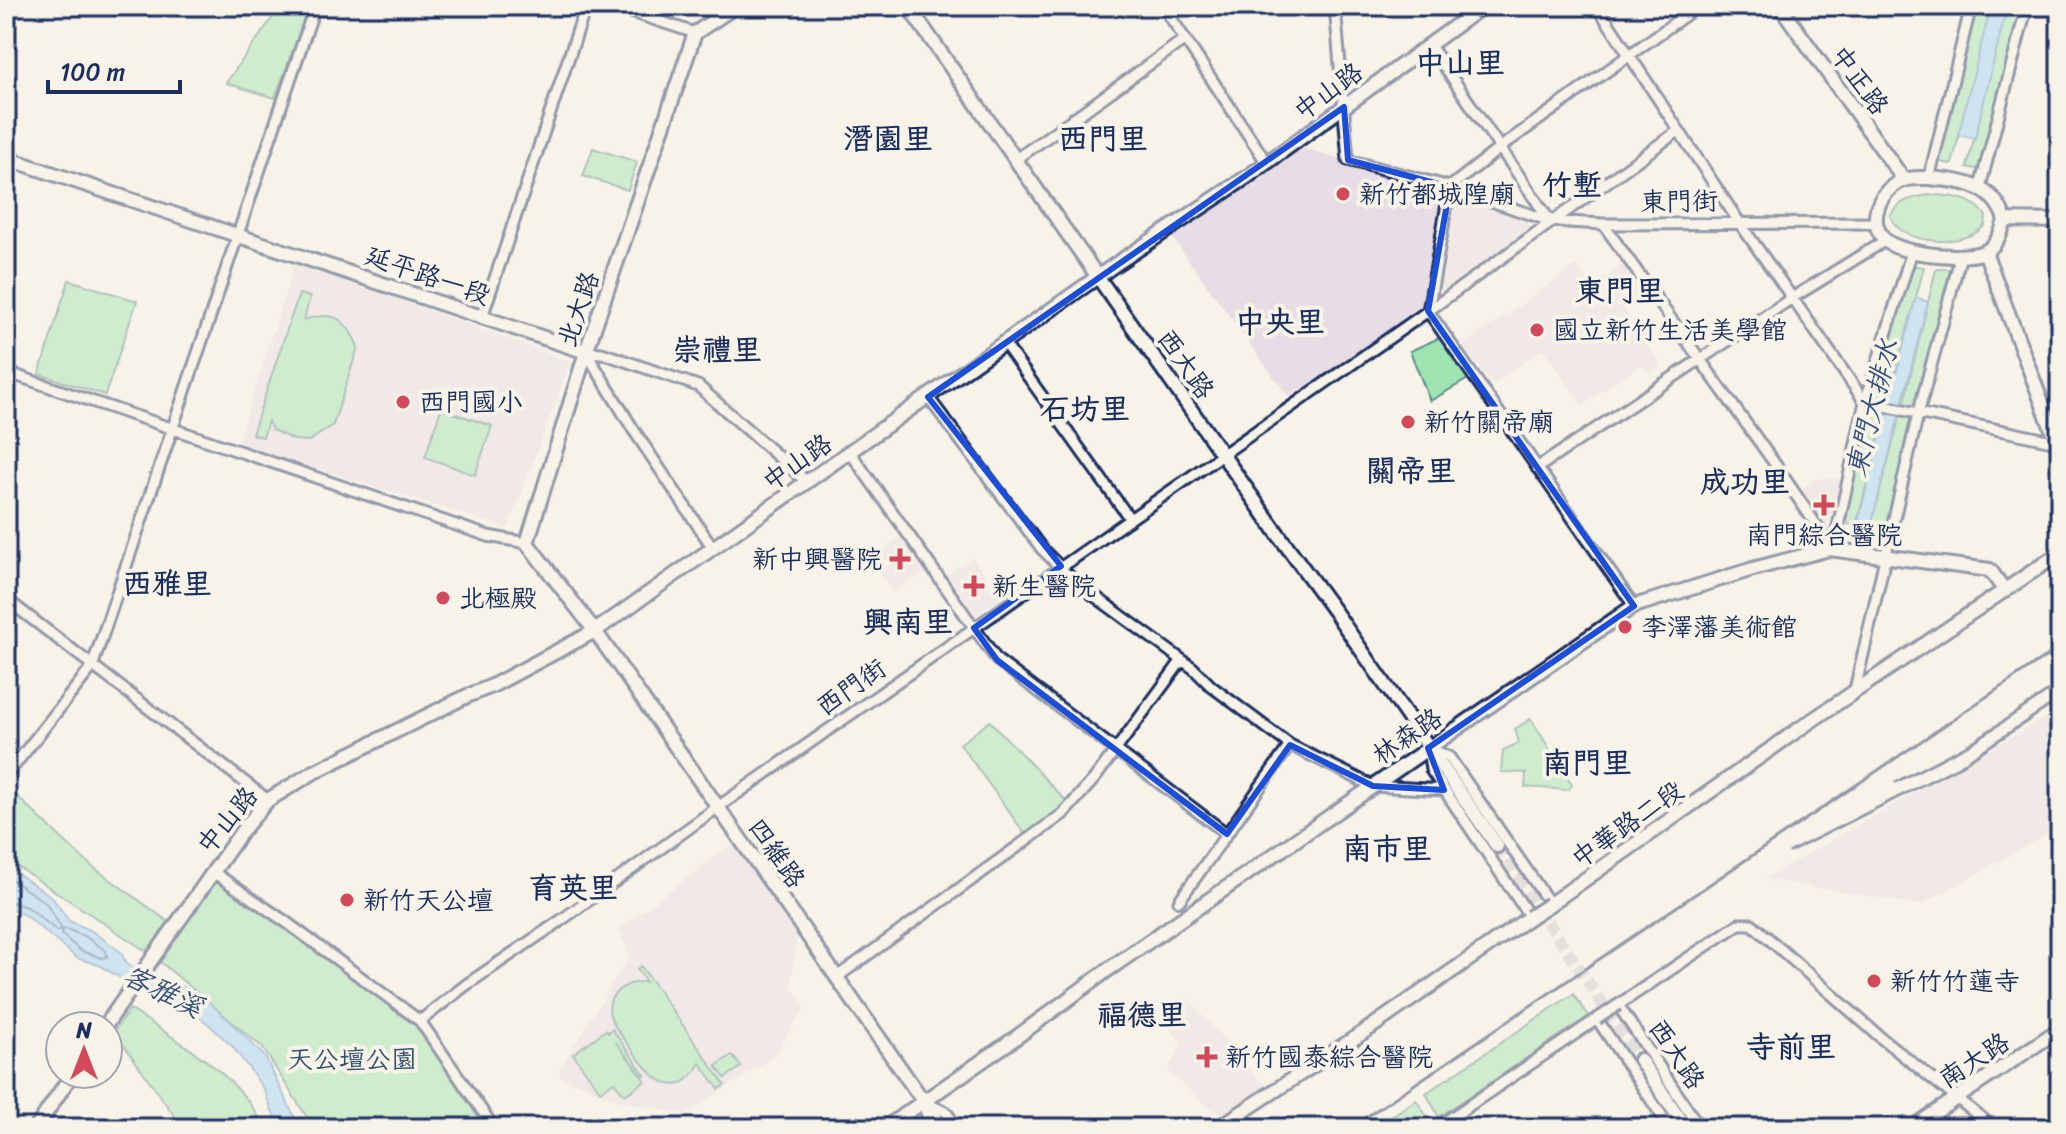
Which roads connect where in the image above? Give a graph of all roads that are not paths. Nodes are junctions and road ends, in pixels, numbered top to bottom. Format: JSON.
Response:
{"nodes":[{"id":1,"x":315,"y":6,"type":"edge"},
{"id":2,"x":586,"y":6,"type":"edge"},
{"id":3,"x":613,"y":6,"type":"edge"},
{"id":4,"x":736,"y":6,"type":"edge"},
{"id":5,"x":908,"y":6,"type":"edge"},
{"id":6,"x":1163,"y":6,"type":"edge"},
{"id":7,"x":1335,"y":6,"type":"edge"},
{"id":8,"x":1483,"y":6,"type":"edge"},
{"id":9,"x":1597,"y":6,"type":"edge"},
{"id":10,"x":1698,"y":6,"type":"edge"},
{"id":11,"x":1780,"y":6,"type":"edge"},
{"id":12,"x":1971,"y":6,"type":"edge"},
{"id":13,"x":2027,"y":6,"type":"edge"},
{"id":14,"x":695,"y":33,"type":"junction"},
{"id":15,"x":1185,"y":39,"type":"junction"},
{"id":16,"x":1429,"y":44,"type":"junction"},
{"id":17,"x":1630,"y":56,"type":"junction"},
{"id":18,"x":1344,"y":107,"type":"junction"},
{"id":19,"x":1678,"y":131,"type":"junction"},
{"id":20,"x":1500,"y":148,"type":"junction"},
{"id":21,"x":6,"y":158,"type":"edge"},
{"id":22,"x":1015,"y":160,"type":"junction"},
{"id":23,"x":1267,"y":163,"type":"junction"},
{"id":24,"x":1929,"y":178,"type":"junction"},
{"id":25,"x":1904,"y":180,"type":"junction"},
{"id":26,"x":1450,"y":187,"type":"junction"},
{"id":27,"x":1980,"y":187,"type":"junction"},
{"id":28,"x":2005,"y":220,"type":"junction"},
{"id":29,"x":1550,"y":221,"type":"junction"},
{"id":30,"x":2060,"y":221,"type":"edge"},
{"id":31,"x":1739,"y":222,"type":"junction"},
{"id":32,"x":1876,"y":223,"type":"junction"},
{"id":33,"x":1603,"y":224,"type":"junction"},
{"id":34,"x":236,"y":235,"type":"junction"},
{"id":35,"x":1886,"y":240,"type":"junction"},
{"id":36,"x":1912,"y":251,"type":"junction"},
{"id":37,"x":1985,"y":252,"type":"junction"},
{"id":38,"x":1961,"y":255,"type":"junction"},
{"id":39,"x":1098,"y":278,"type":"junction"},
{"id":40,"x":1792,"y":298,"type":"junction"},
{"id":41,"x":1428,"y":311,"type":"junction"},
{"id":42,"x":482,"y":317,"type":"junction"},
{"id":43,"x":1004,"y":343,"type":"junction"},
{"id":44,"x":586,"y":352,"type":"junction"},
{"id":45,"x":1701,"y":360,"type":"junction"},
{"id":46,"x":6,"y":372,"type":"edge"},
{"id":47,"x":928,"y":397,"type":"junction"},
{"id":48,"x":1865,"y":402,"type":"junction"},
{"id":49,"x":1918,"y":414,"type":"junction"},
{"id":50,"x":173,"y":428,"type":"junction"},
{"id":51,"x":2059,"y":448,"type":"edge"},
{"id":52,"x":850,"y":452,"type":"junction"},
{"id":53,"x":1222,"y":453,"type":"junction"},
{"id":54,"x":1537,"y":468,"type":"junction"},
{"id":55,"x":807,"y":482,"type":"junction"},
{"id":56,"x":1130,"y":519,"type":"junction"},
{"id":57,"x":527,"y":543,"type":"junction"},
{"id":58,"x":713,"y":548,"type":"junction"},
{"id":59,"x":1829,"y":549,"type":"junction"},
{"id":60,"x":2060,"y":553,"type":"edge"},
{"id":61,"x":1885,"y":556,"type":"junction"},
{"id":62,"x":1061,"y":566,"type":"junction"},
{"id":63,"x":2005,"y":591,"type":"junction"},
{"id":64,"x":6,"y":599,"type":"edge"},
{"id":65,"x":1634,"y":606,"type":"junction"},
{"id":66,"x":974,"y":628,"type":"junction"},
{"id":67,"x":595,"y":631,"type":"junction"},
{"id":68,"x":1182,"y":660,"type":"junction"},
{"id":69,"x":92,"y":667,"type":"junction"},
{"id":70,"x":1854,"y":694,"type":"junction"},
{"id":71,"x":1290,"y":745,"type":"junction"},
{"id":72,"x":1428,"y":748,"type":"junction"},
{"id":73,"x":1116,"y":750,"type":"junction"},
{"id":74,"x":6,"y":776,"type":"edge"},
{"id":75,"x":1373,"y":786,"type":"junction"},
{"id":76,"x":1444,"y":790,"type":"junction"},
{"id":77,"x":268,"y":800,"type":"junction"},
{"id":78,"x":718,"y":807,"type":"junction"},
{"id":79,"x":1227,"y":834,"type":"junction"},
{"id":80,"x":1497,"y":846,"type":"tunnel mouth"},
{"id":81,"x":213,"y":872,"type":"junction"},
{"id":82,"x":1179,"y":901,"type":"dead end"},
{"id":83,"x":1550,"y":904,"type":"junction"},
{"id":84,"x":1530,"y":917,"type":"junction"},
{"id":85,"x":837,"y":977,"type":"junction"},
{"id":86,"x":1618,"y":1005,"type":"junction"},
{"id":87,"x":115,"y":1010,"type":"edge"},
{"id":88,"x":1597,"y":1019,"type":"junction"},
{"id":89,"x":420,"y":1021,"type":"junction"},
{"id":90,"x":2060,"y":1029,"type":"edge"},
{"id":91,"x":1640,"y":1060,"type":"tunnel mouth"},
{"id":92,"x":61,"y":1090,"type":"edge"},
{"id":93,"x":1957,"y":1097,"type":"junction"},
{"id":94,"x":923,"y":1101,"type":"junction"},
{"id":95,"x":937,"y":1127,"type":"edge"},
{"id":96,"x":36,"y":1128,"type":"edge"},
{"id":97,"x":494,"y":1128,"type":"edge"},
{"id":98,"x":885,"y":1128,"type":"edge"},
{"id":99,"x":957,"y":1128,"type":"edge"},
{"id":100,"x":1218,"y":1128,"type":"edge"},
{"id":101,"x":1436,"y":1128,"type":"edge"},
{"id":102,"x":1670,"y":1128,"type":"edge"},
{"id":103,"x":1686,"y":1128,"type":"edge"},
{"id":104,"x":1700,"y":1128,"type":"edge"},
{"id":105,"x":1912,"y":1128,"type":"edge"},
{"id":106,"x":1994,"y":1128,"type":"edge"}],
"edges":[{"from":1,"to":34,"type":"street"},
{"from":2,"to":42,"type":"street"},
{"from":3,"to":14,"type":"street"},
{"from":4,"to":14,"type":"street"},
{"from":5,"to":22,"type":"street","name":"西大路"},
{"from":6,"to":15,"type":"street"},
{"from":7,"to":18,"type":"street"},
{"from":8,"to":16,"type":"street","name":"中山路"},
{"from":9,"to":17,"type":"street"},
{"from":10,"to":17,"type":"street"},
{"from":11,"to":25,"type":"street","name":"中正路"},
{"from":12,"to":24,"type":"street"},
{"from":13,"to":27,"type":"street"},
{"from":14,"to":44,"type":"street","name":"北大路"},
{"from":15,"to":22,"type":"street"},
{"from":15,"to":23,"type":"street"},
{"from":16,"to":18,"type":"street","name":"中山路"},
{"from":16,"to":20,"type":"street"},
{"from":17,"to":19,"type":"street"},
{"from":17,"to":20,"type":"street"},
{"from":18,"to":23,"type":"street","name":"中山路"},
{"from":18,"to":26,"type":"street","name":"東門街"},
{"from":19,"to":29,"type":"street","name":"西門街"},
{"from":19,"to":31,"type":"street"},
{"from":20,"to":26,"type":"street"},
{"from":20,"to":29,"type":"street"},
{"from":21,"to":34,"type":"street","name":"延平路一段"},
{"from":22,"to":39,"type":"street","name":"西大路"},
{"from":23,"to":39,"type":"street","name":"中山路"},
{"from":24,"to":25,"type":"street"},
{"from":24,"to":27,"type":"street"},
{"from":25,"to":32,"type":"street"},
{"from":26,"to":29,"type":"street","name":"東門街"},
{"from":26,"to":41,"type":"street"},
{"from":27,"to":28,"type":"street"},
{"from":28,"to":30,"type":"street"},
{"from":28,"to":37,"type":"street"},
{"from":29,"to":33,"type":"street","name":"東門街"},
{"from":29,"to":41,"type":"street","name":"西門街"},
{"from":31,"to":32,"type":"street","name":"東門街"},
{"from":31,"to":33,"type":"street","name":"東門街"},
{"from":31,"to":40,"type":"street"},
{"from":32,"to":35,"type":"street"},
{"from":33,"to":45,"type":"street"},
{"from":34,"to":42,"type":"street","name":"延平路一段"},
{"from":34,"to":50,"type":"street"},
{"from":35,"to":36,"type":"street"},
{"from":35,"to":40,"type":"street"},
{"from":36,"to":38,"type":"street"},
{"from":36,"to":48,"type":"street"},
{"from":37,"to":38,"type":"street"},
{"from":37,"to":51,"type":"street"},
{"from":38,"to":49,"type":"street"},
{"from":39,"to":43,"type":"street","name":"中山路"},
{"from":39,"to":53,"type":"street","name":"西大路"},
{"from":40,"to":45,"type":"street"},
{"from":40,"to":48,"type":"street"},
{"from":41,"to":53,"type":"street","name":"西門街"},
{"from":41,"to":54,"type":"street"},
{"from":42,"to":44,"type":"street","name":"延平路一段"},
{"from":43,"to":47,"type":"street","name":"中山路"},
{"from":43,"to":56,"type":"street"},
{"from":44,"to":55,"type":"street","name":"延平路一段"},
{"from":44,"to":57,"type":"street","name":"北大路"},
{"from":44,"to":58,"type":"street"},
{"from":45,"to":54,"type":"street"},
{"from":45,"to":59,"type":"street"},
{"from":46,"to":50,"type":"street"},
{"from":47,"to":52,"type":"street","name":"中山路"},
{"from":47,"to":62,"type":"street"},
{"from":48,"to":49,"type":"street"},
{"from":48,"to":59,"type":"street"},
{"from":49,"to":51,"type":"street"},
{"from":49,"to":61,"type":"street"},
{"from":50,"to":57,"type":"street"},
{"from":50,"to":69,"type":"street"},
{"from":52,"to":55,"type":"street","name":"中山路"},
{"from":52,"to":66,"type":"street"},
{"from":53,"to":56,"type":"street","name":"西門街"},
{"from":53,"to":72,"type":"street","name":"西大路"},
{"from":54,"to":65,"type":"street"},
{"from":55,"to":58,"type":"street","name":"中山路"},
{"from":56,"to":62,"type":"street","name":"西門街"},
{"from":57,"to":67,"type":"street"},
{"from":58,"to":67,"type":"street","name":"中山路"},
{"from":59,"to":61,"type":"street","name":"林森路"},
{"from":59,"to":65,"type":"street","name":"林森路"},
{"from":60,"to":63,"type":"street","name":"中華路二段"},
{"from":61,"to":63,"type":"street","name":"林森路"},
{"from":61,"to":70,"type":"street"},
{"from":62,"to":66,"type":"street","name":"西門街"},
{"from":62,"to":68,"type":"street"},
{"from":63,"to":70,"type":"street","name":"中華路二段"},
{"from":64,"to":69,"type":"street"},
{"from":65,"to":72,"type":"street","name":"林森路"},
{"from":66,"to":73,"type":"street"},
{"from":66,"to":78,"type":"street","name":"西門街"},
{"from":67,"to":77,"type":"street","name":"中山路"},
{"from":67,"to":78,"type":"street","name":"四維路"},
{"from":68,"to":71,"type":"street"},
{"from":68,"to":73,"type":"street"},
{"from":69,"to":74,"type":"street"},
{"from":69,"to":77,"type":"street"},
{"from":70,"to":83,"type":"street","name":"中華路二段"},
{"from":71,"to":75,"type":"street"},
{"from":71,"to":79,"type":"street"},
{"from":72,"to":75,"type":"street","name":"林森路"},
{"from":72,"to":76,"type":"street","name":"西大路"},
{"from":72,"to":80,"type":"street","name":"西大路"},
{"from":72,"to":83,"type":"street","name":"西大路"},
{"from":73,"to":79,"type":"street"},
{"from":73,"to":85,"type":"street"},
{"from":75,"to":76,"type":"street"},
{"from":75,"to":94,"type":"street","name":"林森路"},
{"from":76,"to":84,"type":"street","name":"西大路"},
{"from":77,"to":81,"type":"street","name":"中山路"},
{"from":78,"to":85,"type":"street","name":"四維路"},
{"from":78,"to":89,"type":"street","name":"西門街"},
{"from":79,"to":82,"type":"street"},
{"from":81,"to":87,"type":"street","name":"中山路"},
{"from":81,"to":89,"type":"street"},
{"from":83,"to":84,"type":"street","name":"中華路二段","bridge":true},
{"from":84,"to":100,"type":"street","name":"中華路二段"},
{"from":85,"to":94,"type":"street","name":"四維路"},
{"from":86,"to":88,"type":"street","bridge":true},
{"from":86,"to":93,"type":"street"},
{"from":86,"to":104,"type":"street","name":"西大路"},
{"from":88,"to":101,"type":"street"},
{"from":88,"to":102,"type":"street","name":"西大路"},
{"from":89,"to":97,"type":"street"},
{"from":90,"to":93,"type":"street","name":"南大路"},
{"from":91,"to":103,"type":"street","name":"西大路"},
{"from":92,"to":96,"type":"street"},
{"from":93,"to":105,"type":"street","name":"南大路"},
{"from":93,"to":106,"type":"street"},
{"from":94,"to":95,"type":"street","name":"四維路"},
{"from":94,"to":98,"type":"street","name":"林森路"},
{"from":94,"to":99,"type":"street","name":"四維路"}]}
